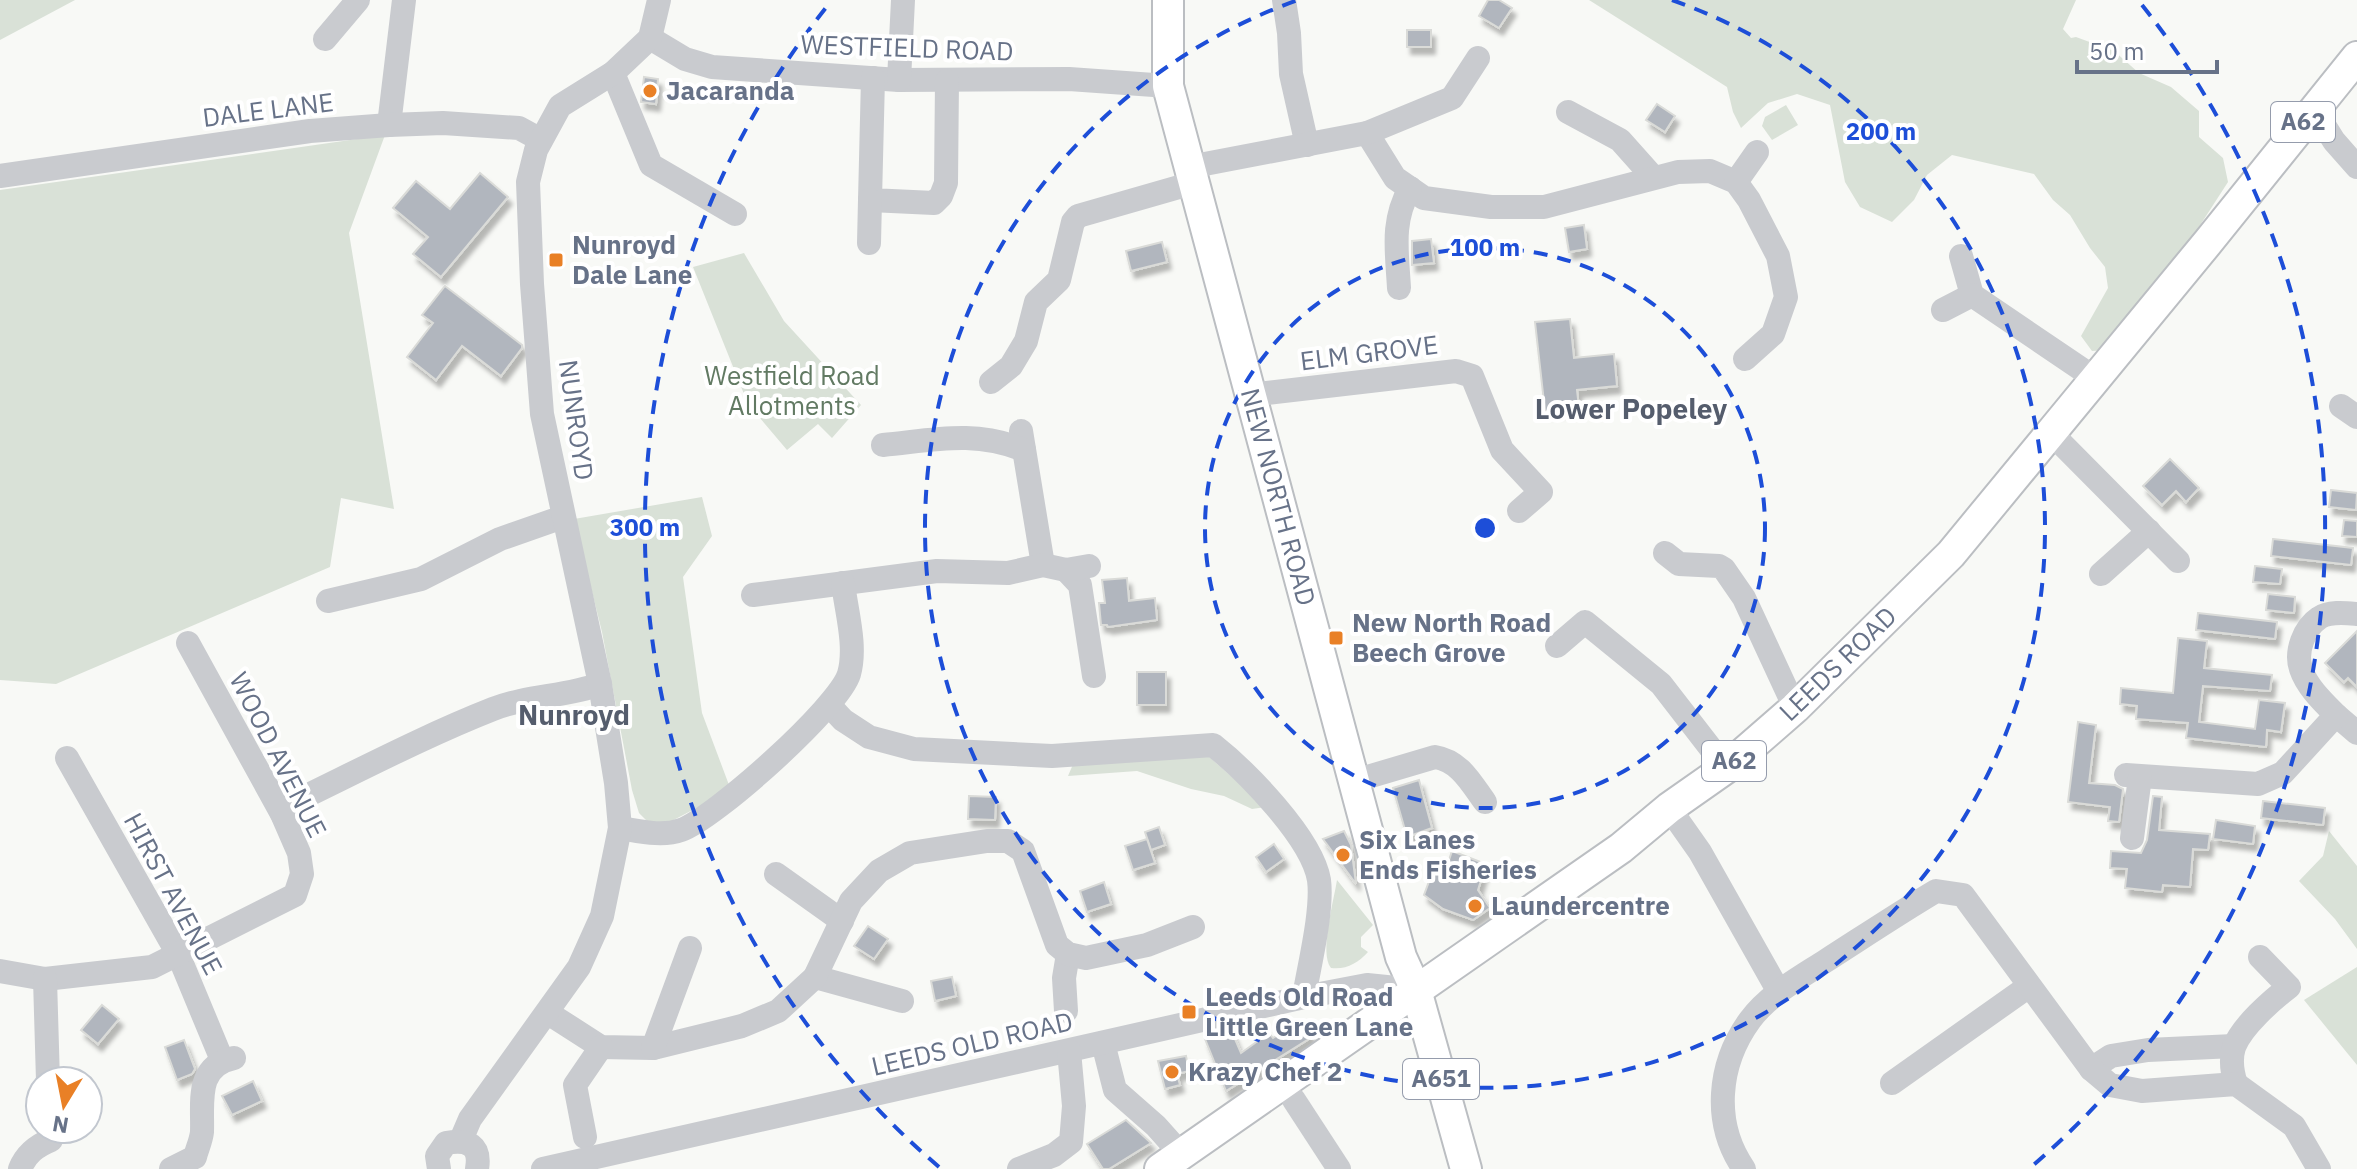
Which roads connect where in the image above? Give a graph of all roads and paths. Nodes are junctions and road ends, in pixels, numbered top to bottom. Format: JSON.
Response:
{"nodes":[{"id":1,"x":358,"y":0,"type":"edge"},
{"id":2,"x":404,"y":0,"type":"edge"},
{"id":3,"x":659,"y":0,"type":"edge"},
{"id":4,"x":903,"y":0,"type":"edge"},
{"id":5,"x":1168,"y":0,"type":"edge"},
{"id":6,"x":1285,"y":0,"type":"edge"},
{"id":7,"x":650,"y":38,"type":"junction"},
{"id":8,"x":325,"y":39,"type":"dead end"},
{"id":9,"x":2357,"y":57,"type":"edge"},
{"id":10,"x":1478,"y":58,"type":"dead end"},
{"id":11,"x":613,"y":73,"type":"junction"},
{"id":12,"x":873,"y":78,"type":"junction"},
{"id":13,"x":899,"y":80,"type":"junction"},
{"id":14,"x":947,"y":81,"type":"junction"},
{"id":15,"x":1168,"y":86,"type":"junction"},
{"id":16,"x":2314,"y":109,"type":"junction"},
{"id":17,"x":1568,"y":112,"type":"dead end"},
{"id":18,"x":389,"y":125,"type":"junction"},
{"id":19,"x":1367,"y":133,"type":"junction"},
{"id":20,"x":541,"y":140,"type":"junction"},
{"id":21,"x":1307,"y":145,"type":"junction"},
{"id":22,"x":1757,"y":152,"type":"dead end"},
{"id":23,"x":2357,"y":167,"type":"edge"},
{"id":24,"x":1191,"y":175,"type":"junction"},
{"id":25,"x":0,"y":176,"type":"edge"},
{"id":26,"x":1653,"y":177,"type":"junction"},
{"id":27,"x":1736,"y":182,"type":"junction"},
{"id":28,"x":1410,"y":188,"type":"junction"},
{"id":29,"x":870,"y":200,"type":"junction"},
{"id":30,"x":735,"y":214,"type":"dead end"},
{"id":31,"x":869,"y":243,"type":"dead end"},
{"id":32,"x":1961,"y":256,"type":"dead end"},
{"id":33,"x":1399,"y":288,"type":"dead end"},
{"id":34,"x":1972,"y":295,"type":"junction"},
{"id":35,"x":1943,"y":310,"type":"dead end"},
{"id":36,"x":1745,"y":359,"type":"dead end"},
{"id":37,"x":2096,"y":379,"type":"junction"},
{"id":38,"x":991,"y":382,"type":"dead end"},
{"id":39,"x":1250,"y":395,"type":"junction"},
{"id":40,"x":2051,"y":433,"type":"junction"},
{"id":41,"x":883,"y":445,"type":"dead end"},
{"id":42,"x":1519,"y":511,"type":"dead end"},
{"id":43,"x":563,"y":517,"type":"junction"},
{"id":44,"x":2149,"y":531,"type":"junction"},
{"id":45,"x":1665,"y":553,"type":"dead end"},
{"id":46,"x":2178,"y":561,"type":"dead end"},
{"id":47,"x":1066,"y":567,"type":"junction"},
{"id":48,"x":2101,"y":574,"type":"dead end"},
{"id":49,"x":843,"y":583,"type":"junction"},
{"id":50,"x":753,"y":595,"type":"dead end"},
{"id":51,"x":328,"y":601,"type":"dead end"},
{"id":52,"x":2357,"y":614,"type":"edge"},
{"id":53,"x":188,"y":643,"type":"dead end"},
{"id":54,"x":1557,"y":646,"type":"dead end"},
{"id":55,"x":1094,"y":676,"type":"dead end"},
{"id":56,"x":600,"y":684,"type":"junction"},
{"id":57,"x":829,"y":705,"type":"junction"},
{"id":58,"x":1795,"y":708,"type":"junction"},
{"id":59,"x":2336,"y":715,"type":"junction"},
{"id":60,"x":2357,"y":733,"type":"edge"},
{"id":61,"x":67,"y":758,"type":"dead end"},
{"id":62,"x":1726,"y":768,"type":"junction"},
{"id":63,"x":1354,"y":781,"type":"junction"},
{"id":64,"x":1485,"y":802,"type":"dead end"},
{"id":65,"x":1669,"y":808,"type":"junction"},
{"id":66,"x":282,"y":814,"type":"junction"},
{"id":67,"x":620,"y":828,"type":"junction"},
{"id":68,"x":2132,"y":838,"type":"dead end"},
{"id":69,"x":776,"y":874,"type":"dead end"},
{"id":70,"x":842,"y":921,"type":"junction"},
{"id":71,"x":1193,"y":927,"type":"dead end"},
{"id":72,"x":690,"y":948,"type":"dead end"},
{"id":73,"x":178,"y":954,"type":"junction"},
{"id":74,"x":1068,"y":954,"type":"junction"},
{"id":75,"x":2260,"y":957,"type":"dead end"},
{"id":76,"x":0,"y":971,"type":"edge"},
{"id":77,"x":815,"y":977,"type":"junction"},
{"id":78,"x":45,"y":979,"type":"junction"},
{"id":79,"x":2029,"y":986,"type":"junction"},
{"id":80,"x":1416,"y":990,"type":"junction"},
{"id":81,"x":1779,"y":992,"type":"junction"},
{"id":82,"x":1304,"y":997,"type":"junction"},
{"id":83,"x":902,"y":1001,"type":"dead end"},
{"id":84,"x":1066,"y":1011,"type":"dead end"},
{"id":85,"x":548,"y":1013,"type":"junction"},
{"id":86,"x":1103,"y":1043,"type":"junction"},
{"id":87,"x":2234,"y":1046,"type":"junction"},
{"id":88,"x":601,"y":1047,"type":"junction"},
{"id":89,"x":653,"y":1048,"type":"junction"},
{"id":90,"x":1069,"y":1051,"type":"junction"},
{"id":91,"x":48,"y":1065,"type":"edge"},
{"id":92,"x":2091,"y":1069,"type":"junction"},
{"id":93,"x":1892,"y":1083,"type":"dead end"},
{"id":94,"x":2236,"y":1084,"type":"junction"},
{"id":95,"x":1294,"y":1100,"type":"dead end"},
{"id":96,"x":585,"y":1137,"type":"dead end"},
{"id":97,"x":39,"y":1145,"type":"edge"},
{"id":98,"x":479,"y":1159,"type":"edge"},
{"id":99,"x":1171,"y":1162,"type":"edge"},
{"id":100,"x":20,"y":1169,"type":"edge"},
{"id":101,"x":171,"y":1169,"type":"edge"},
{"id":102,"x":439,"y":1169,"type":"edge"},
{"id":103,"x":543,"y":1169,"type":"edge"},
{"id":104,"x":1019,"y":1169,"type":"edge"},
{"id":105,"x":1339,"y":1169,"type":"edge"},
{"id":106,"x":1466,"y":1169,"type":"edge"},
{"id":107,"x":1744,"y":1169,"type":"edge"},
{"id":108,"x":2319,"y":1169,"type":"edge"}],
"edges":[{"from":1,"to":8,"type":"street"},
{"from":2,"to":18,"type":"street"},
{"from":3,"to":7,"type":"street"},
{"from":4,"to":13,"type":"street"},
{"from":5,"to":15,"type":"main road","name":"NEW NORTH ROAD"},
{"from":6,"to":21,"type":"street"},
{"from":7,"to":11,"type":"street","name":"NUNROYD"},
{"from":7,"to":12,"type":"street","name":"WESTFIELD ROAD"},
{"from":9,"to":16,"type":"main road","name":"LEEDS ROAD","number":"A62"},
{"from":10,"to":19,"type":"street"},
{"from":11,"to":20,"type":"street","name":"NUNROYD"},
{"from":11,"to":30,"type":"street"},
{"from":12,"to":13,"type":"street","name":"WESTFIELD ROAD"},
{"from":12,"to":29,"type":"street"},
{"from":13,"to":14,"type":"street","name":"WESTFIELD ROAD"},
{"from":14,"to":15,"type":"street","name":"WESTFIELD ROAD"},
{"from":14,"to":29,"type":"street"},
{"from":15,"to":24,"type":"main road","name":"NEW NORTH ROAD"},
{"from":16,"to":23,"type":"street"},
{"from":16,"to":37,"type":"main road","name":"LEEDS ROAD","number":"A62"},
{"from":17,"to":26,"type":"street"},
{"from":18,"to":20,"type":"street","name":"DALE LANE"},
{"from":18,"to":25,"type":"street","name":"DALE LANE"},
{"from":19,"to":21,"type":"street"},
{"from":19,"to":28,"type":"street"},
{"from":20,"to":43,"type":"street","name":"NUNROYD"},
{"from":21,"to":24,"type":"street"},
{"from":22,"to":27,"type":"street"},
{"from":24,"to":38,"type":"street"},
{"from":24,"to":39,"type":"main road","name":"NEW NORTH ROAD"},
{"from":26,"to":27,"type":"street"},
{"from":26,"to":28,"type":"street"},
{"from":27,"to":36,"type":"street"},
{"from":28,"to":33,"type":"street"},
{"from":29,"to":31,"type":"street"},
{"from":32,"to":34,"type":"street"},
{"from":34,"to":35,"type":"street"},
{"from":34,"to":37,"type":"street"},
{"from":37,"to":40,"type":"main road","name":"LEEDS ROAD","number":"A62"},
{"from":39,"to":42,"type":"street","name":"ELM GROVE"},
{"from":39,"to":63,"type":"main road","name":"NEW NORTH ROAD"},
{"from":40,"to":44,"type":"street"},
{"from":40,"to":58,"type":"main road","name":"LEEDS ROAD","number":"A62"},
{"from":41,"to":47,"type":"street"},
{"from":43,"to":51,"type":"street"},
{"from":43,"to":56,"type":"street","name":"NUNROYD"},
{"from":44,"to":46,"type":"street"},
{"from":44,"to":48,"type":"street"},
{"from":45,"to":58,"type":"street"},
{"from":47,"to":49,"type":"street"},
{"from":47,"to":55,"type":"street"},
{"from":49,"to":50,"type":"street"},
{"from":49,"to":57,"type":"street"},
{"from":52,"to":59,"type":"street"},
{"from":53,"to":66,"type":"street","name":"WOOD AVENUE"},
{"from":54,"to":62,"type":"street"},
{"from":56,"to":66,"type":"street"},
{"from":56,"to":67,"type":"street","name":"NUNROYD"},
{"from":57,"to":67,"type":"street"},
{"from":57,"to":82,"type":"street"},
{"from":58,"to":62,"type":"main road","name":"LEEDS ROAD","number":"A62"},
{"from":59,"to":60,"type":"street"},
{"from":59,"to":68,"type":"street"},
{"from":61,"to":73,"type":"street","name":"HIRST AVENUE"},
{"from":62,"to":65,"type":"main road","name":"LEEDS ROAD","number":"A62"},
{"from":63,"to":64,"type":"street"},
{"from":63,"to":80,"type":"main road","name":"NEW NORTH ROAD"},
{"from":65,"to":80,"type":"main road","name":"LEEDS ROAD","number":"A62"},
{"from":65,"to":81,"type":"street"},
{"from":66,"to":73,"type":"street","name":"WOOD AVENUE"},
{"from":67,"to":85,"type":"street","name":"NUNROYD"},
{"from":69,"to":70,"type":"street"},
{"from":70,"to":74,"type":"street"},
{"from":70,"to":77,"type":"street"},
{"from":71,"to":74,"type":"street"},
{"from":72,"to":89,"type":"street"},
{"from":73,"to":78,"type":"street"},
{"from":73,"to":101,"type":"street","name":"HIRST AVENUE"},
{"from":74,"to":84,"type":"street"},
{"from":75,"to":87,"type":"street"},
{"from":76,"to":78,"type":"street"},
{"from":77,"to":83,"type":"street"},
{"from":77,"to":89,"type":"street"},
{"from":78,"to":91,"type":"street"},
{"from":79,"to":81,"type":"street"},
{"from":79,"to":92,"type":"street"},
{"from":79,"to":93,"type":"street"},
{"from":80,"to":82,"type":"street","name":"LEEDS OLD ROAD"},
{"from":80,"to":99,"type":"main road","name":"LEEDS ROAD","number":"A62"},
{"from":80,"to":106,"type":"main road","number":"A651"},
{"from":81,"to":107,"type":"street"},
{"from":82,"to":86,"type":"street","name":"LEEDS OLD ROAD"},
{"from":85,"to":88,"type":"street"},
{"from":85,"to":98,"type":"street","name":"NUNROYD"},
{"from":86,"to":90,"type":"street","name":"LEEDS OLD ROAD"},
{"from":86,"to":99,"type":"street"},
{"from":87,"to":92,"type":"street"},
{"from":87,"to":94,"type":"street"},
{"from":88,"to":89,"type":"street"},
{"from":88,"to":96,"type":"street"},
{"from":90,"to":103,"type":"street","name":"LEEDS OLD ROAD"},
{"from":90,"to":104,"type":"street"},
{"from":92,"to":94,"type":"street"},
{"from":94,"to":108,"type":"street"},
{"from":95,"to":105,"type":"street"},
{"from":97,"to":100,"type":"street"},
{"from":98,"to":102,"type":"street"}]}
